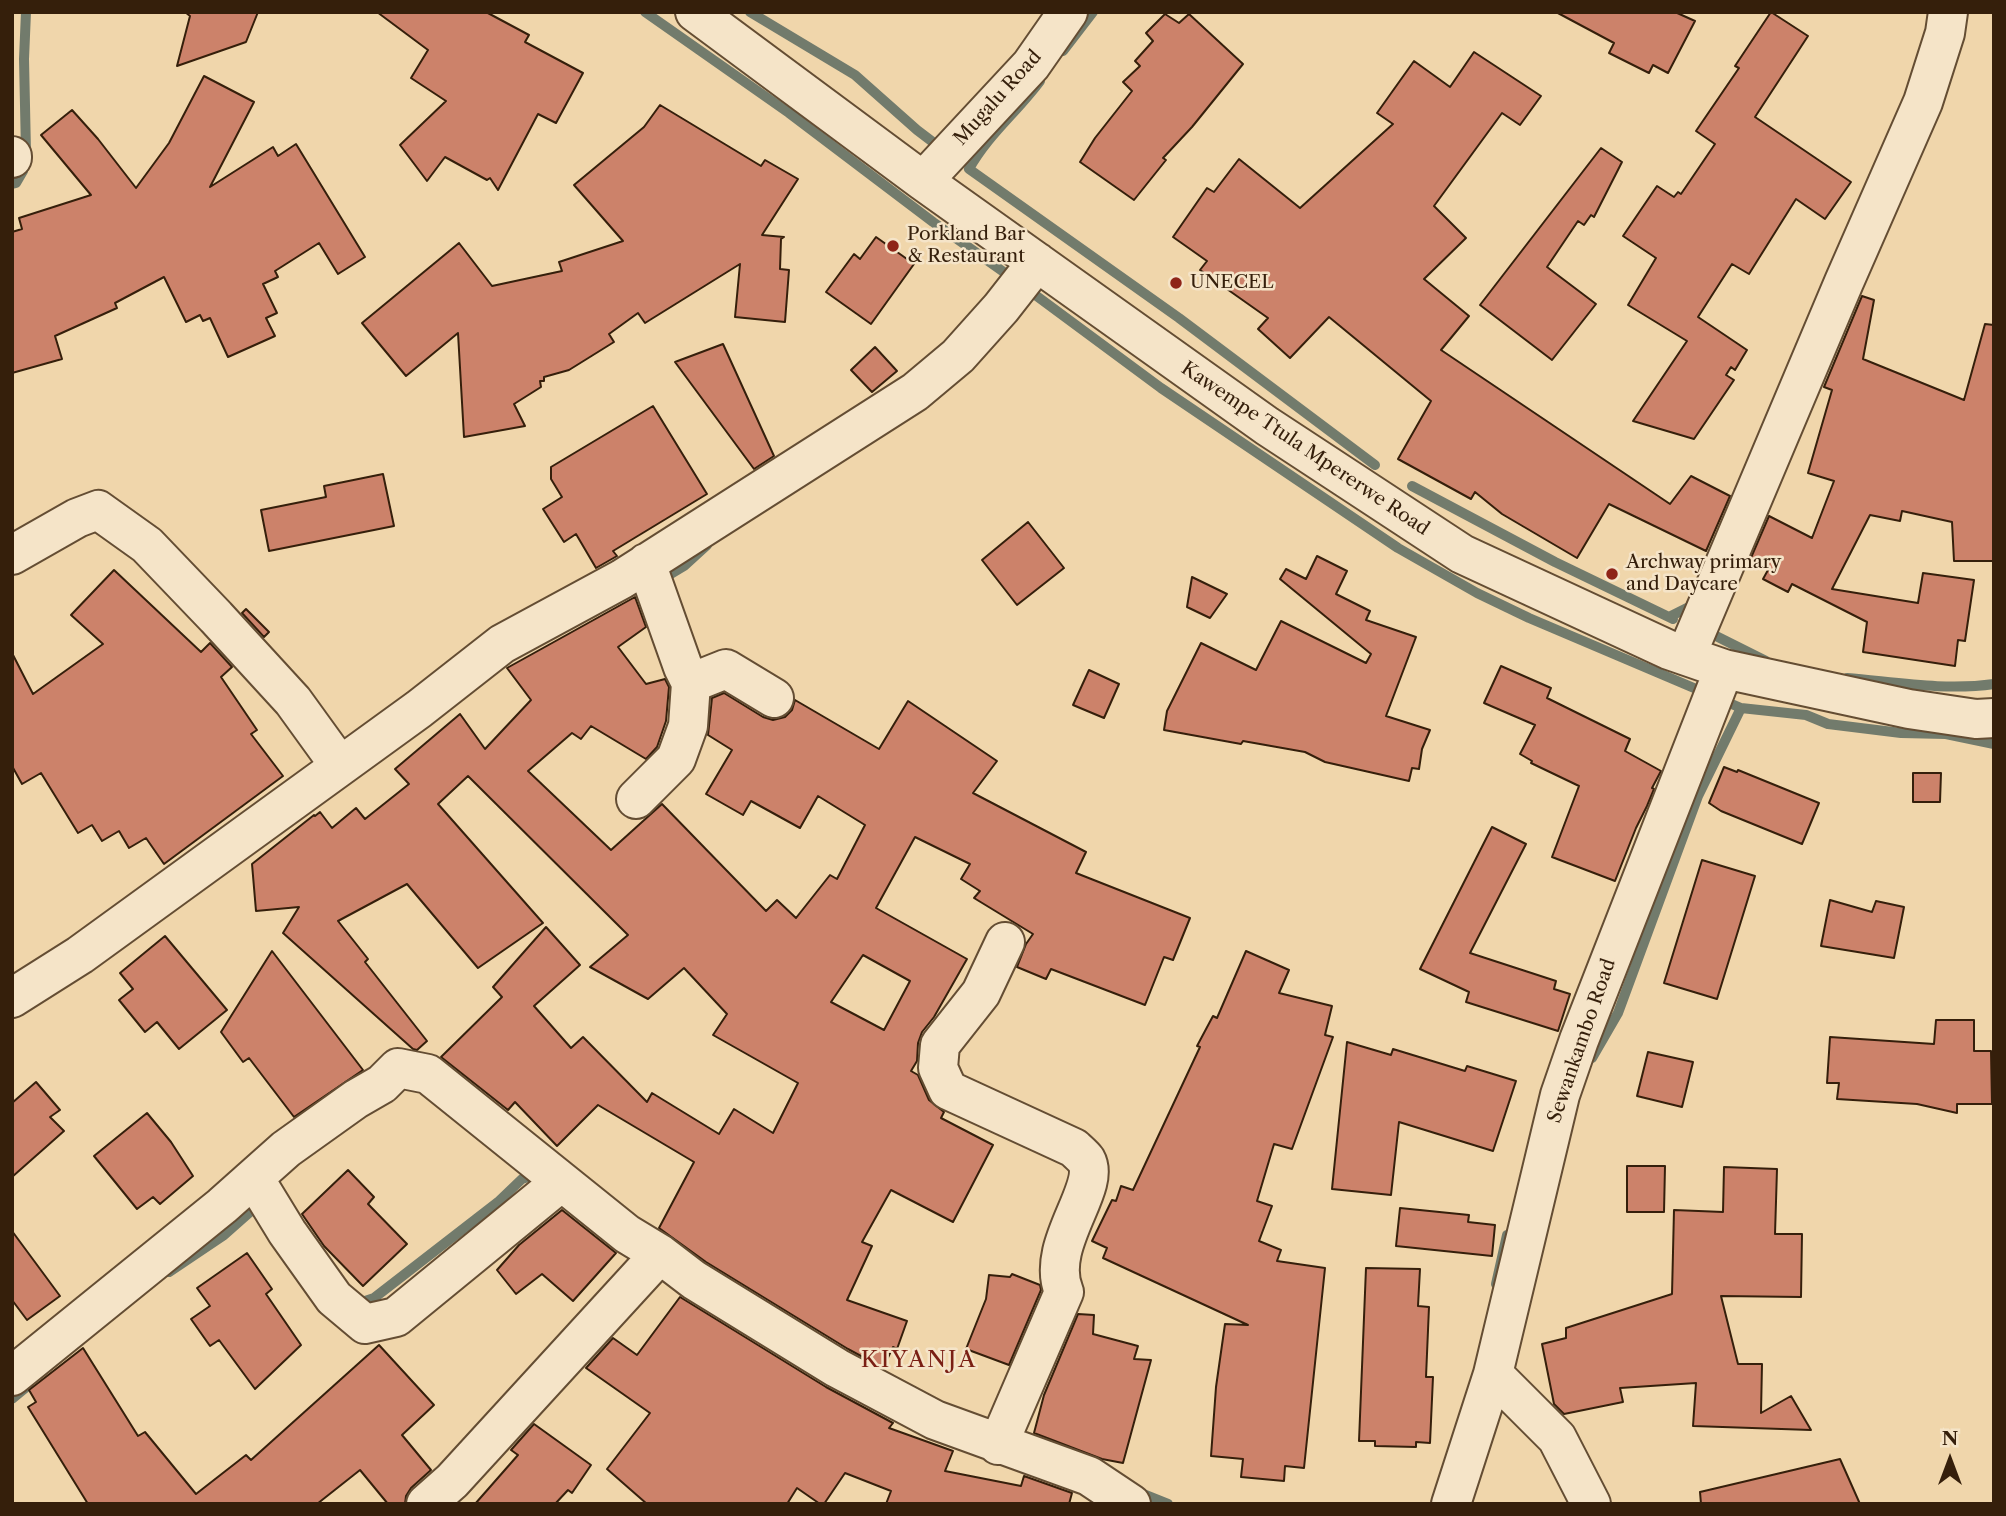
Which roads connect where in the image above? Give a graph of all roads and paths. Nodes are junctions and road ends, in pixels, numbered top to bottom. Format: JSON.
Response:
{"nodes":[{"id":1,"x":695,"y":12,"type":"edge"},
{"id":2,"x":1068,"y":12,"type":"edge"},
{"id":3,"x":1948,"y":12,"type":"edge"},
{"id":4,"x":923,"y":181,"type":"junction"},
{"id":5,"x":1037,"y":262,"type":"junction"},
{"id":6,"x":12,"y":555,"type":"edge"},
{"id":7,"x":646,"y":563,"type":"junction"},
{"id":8,"x":1686,"y":656,"type":"junction"},
{"id":9,"x":1724,"y":669,"type":"junction"},
{"id":10,"x":691,"y":683,"type":"junction"},
{"id":11,"x":774,"y":698,"type":"dead end"},
{"id":12,"x":1994,"y":718,"type":"edge"},
{"id":13,"x":340,"y":766,"type":"junction"},
{"id":14,"x":636,"y":799,"type":"dead end"},
{"id":15,"x":1005,"y":942,"type":"dead end"},
{"id":16,"x":12,"y":998,"type":"edge"},
{"id":17,"x":254,"y":1178,"type":"junction"},
{"id":18,"x":561,"y":1182,"type":"junction"},
{"id":19,"x":660,"y":1255,"type":"junction"},
{"id":20,"x":1493,"y":1374,"type":"junction"},
{"id":21,"x":12,"y":1376,"type":"edge"},
{"id":22,"x":1001,"y":1438,"type":"junction"},
{"id":23,"x":426,"y":1504,"type":"edge"},
{"id":24,"x":1131,"y":1504,"type":"edge"},
{"id":25,"x":1451,"y":1504,"type":"edge"},
{"id":26,"x":1591,"y":1504,"type":"edge"}],
"edges":[{"from":1,"to":4,"type":"street","name":"Kawempe Ttula Mpererwe Road"},
{"from":2,"to":4,"type":"street","name":"Mugalu Road"},
{"from":3,"to":8,"type":"street"},
{"from":4,"to":5,"type":"street","name":"Kawempe Ttula Mpererwe Road"},
{"from":5,"to":7,"type":"street"},
{"from":5,"to":8,"type":"street","name":"Kawempe Ttula Mpererwe Road"},
{"from":6,"to":13,"type":"street"},
{"from":7,"to":10,"type":"street"},
{"from":7,"to":13,"type":"street"},
{"from":8,"to":9,"type":"street","name":"Kawempe Ttula Mpererwe Road"},
{"from":9,"to":12,"type":"street","name":"Kawempe Ttula Mpererwe Road"},
{"from":9,"to":20,"type":"street","name":"Sewankambo Road"},
{"from":10,"to":11,"type":"street"},
{"from":10,"to":14,"type":"street"},
{"from":13,"to":16,"type":"street"},
{"from":15,"to":22,"type":"street"},
{"from":17,"to":18,"type":"street"},
{"from":17,"to":18,"type":"street"},
{"from":17,"to":21,"type":"street"},
{"from":18,"to":19,"type":"street"},
{"from":19,"to":22,"type":"street"},
{"from":19,"to":23,"type":"street"},
{"from":20,"to":25,"type":"street","name":"Sewankambo Road"},
{"from":20,"to":26,"type":"street"},
{"from":22,"to":24,"type":"street"}]}
